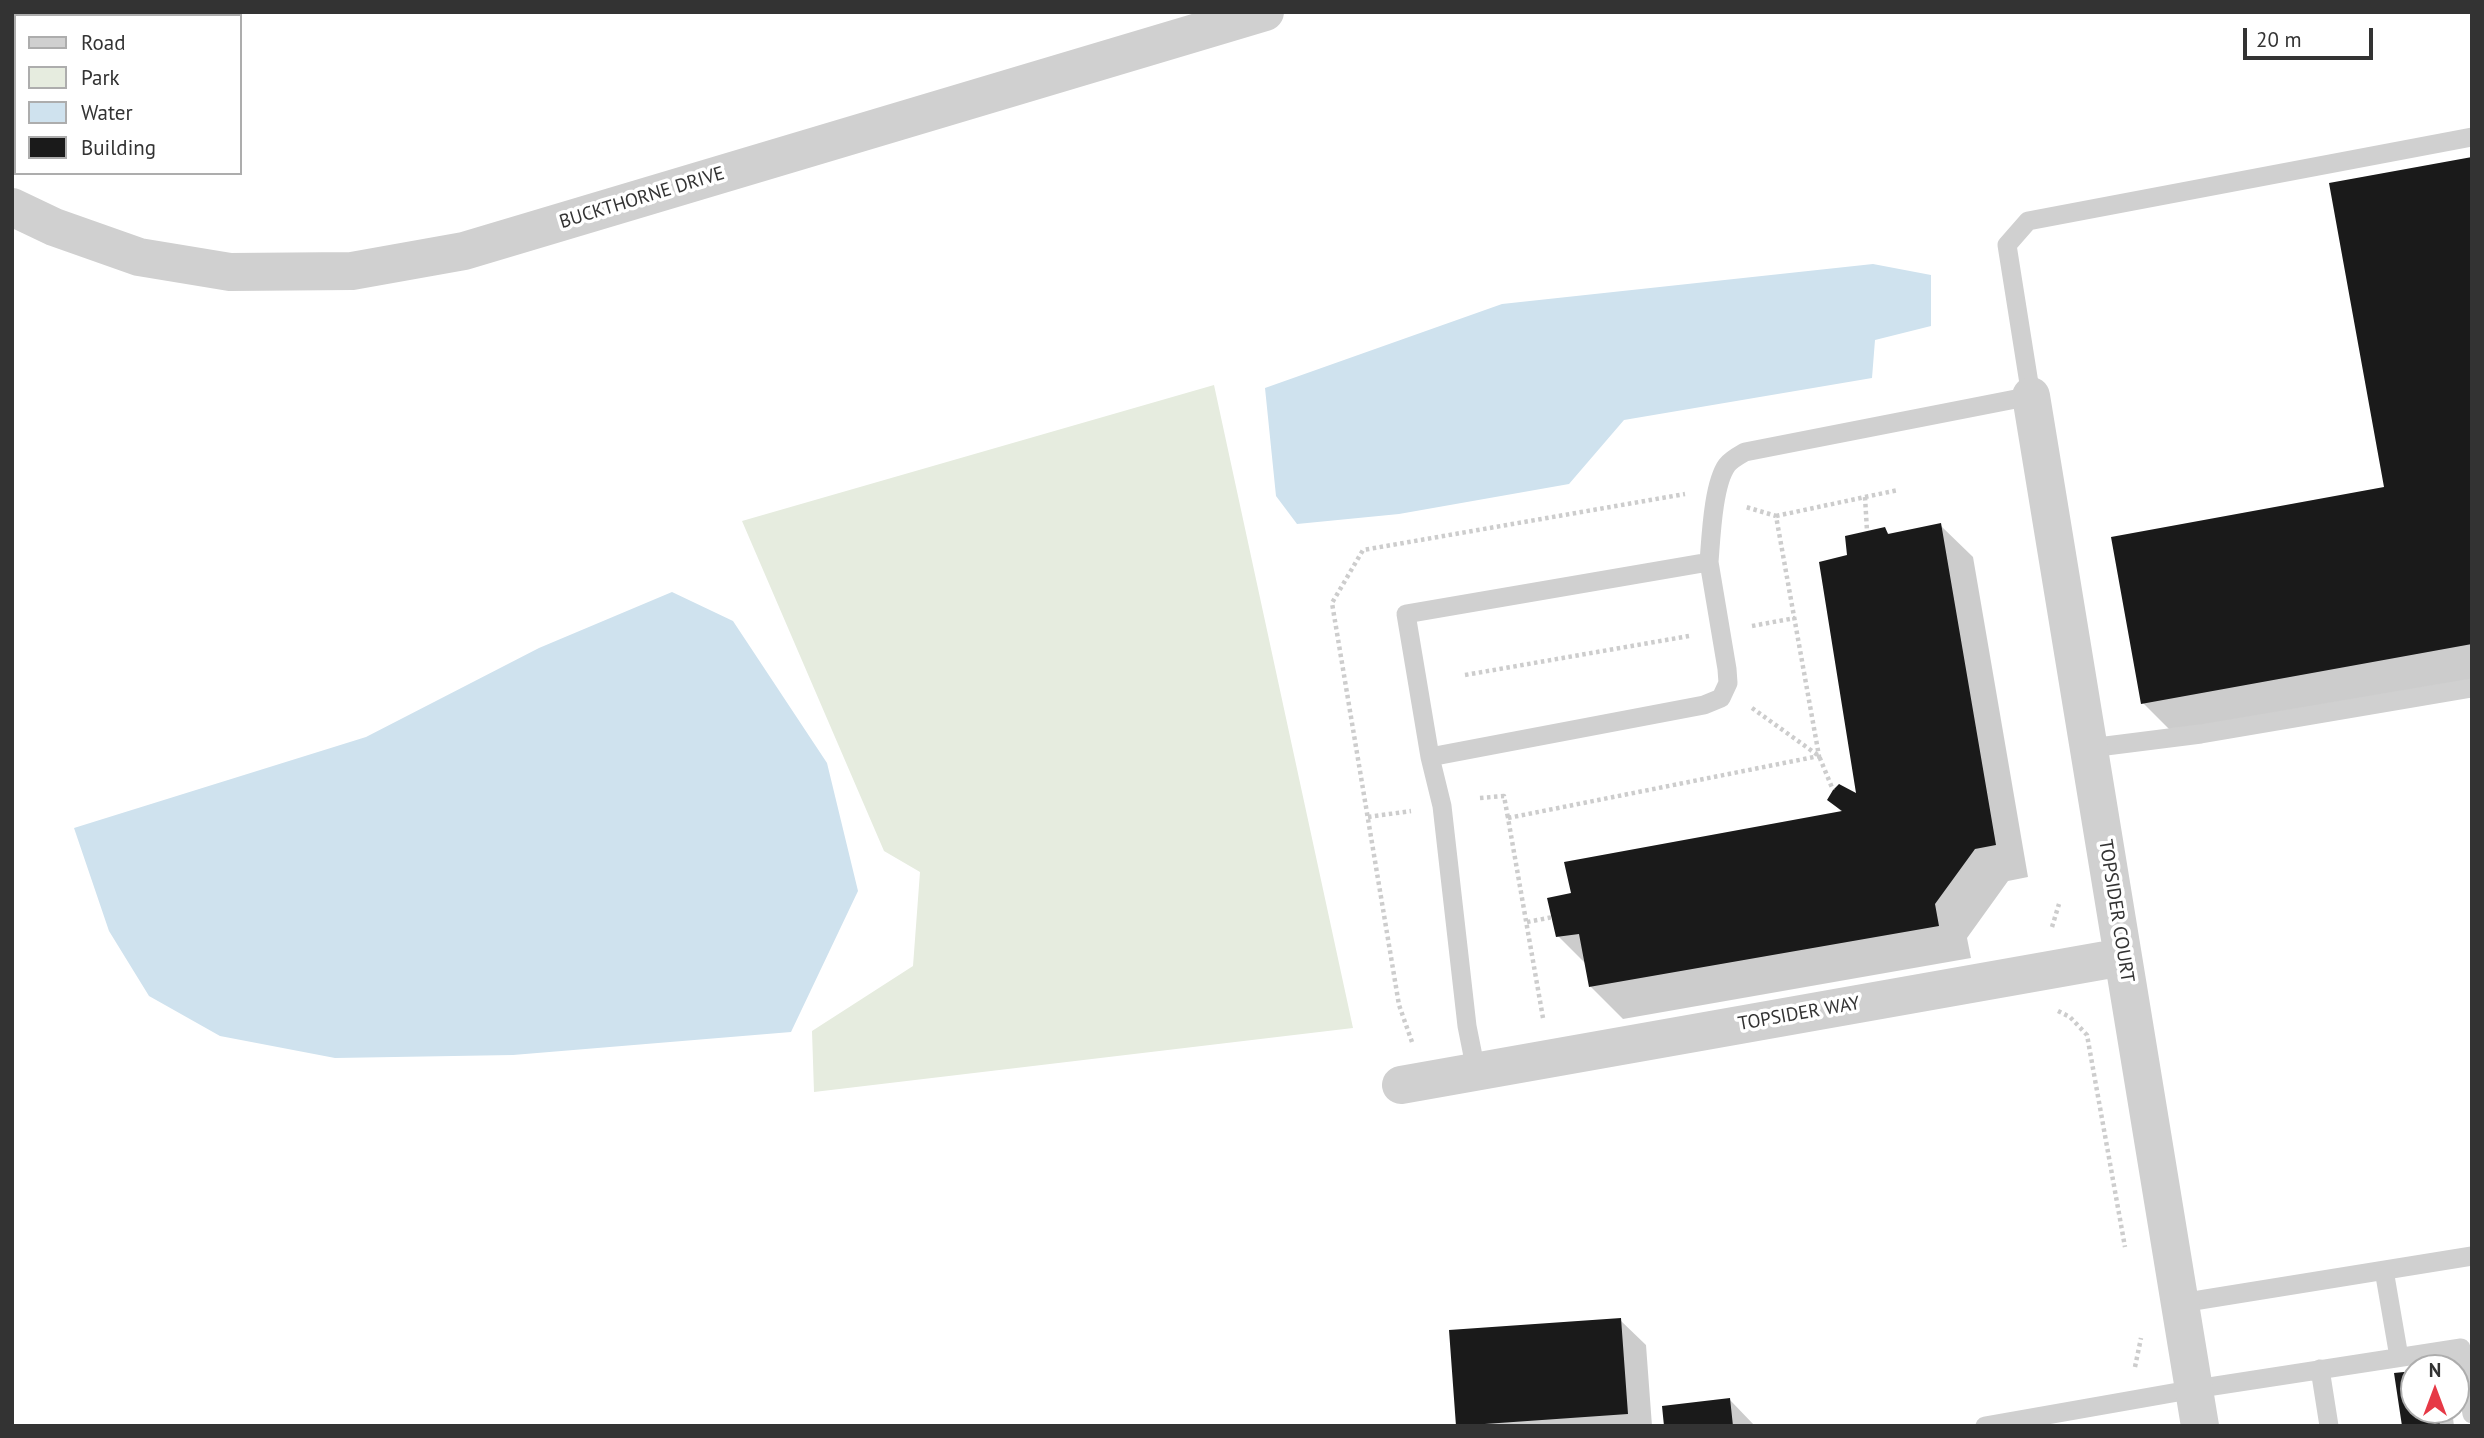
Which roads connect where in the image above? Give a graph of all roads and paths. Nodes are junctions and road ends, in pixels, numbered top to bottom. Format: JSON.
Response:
{"nodes":[{"id":1,"x":1265,"y":12,"type":"edge"},
{"id":2,"x":2472,"y":137,"type":"edge"},
{"id":3,"x":12,"y":207,"type":"edge"},
{"id":4,"x":2031,"y":396,"type":"junction"},
{"id":5,"x":1898,"y":490,"type":"dead end"},
{"id":6,"x":1865,"y":497,"type":"junction"},
{"id":7,"x":1744,"y":506,"type":"dead end"},
{"id":8,"x":1776,"y":516,"type":"junction"},
{"id":9,"x":1867,"y":531,"type":"dead end"},
{"id":10,"x":1709,"y":562,"type":"junction"},
{"id":11,"x":1795,"y":618,"type":"junction"},
{"id":12,"x":1751,"y":627,"type":"dead end"},
{"id":13,"x":1691,"y":636,"type":"dead end"},
{"id":14,"x":1465,"y":675,"type":"dead end"},
{"id":15,"x":2472,"y":688,"type":"edge"},
{"id":16,"x":1752,"y":708,"type":"dead end"},
{"id":17,"x":2090,"y":748,"type":"junction"},
{"id":18,"x":1819,"y":756,"type":"junction"},
{"id":19,"x":1430,"y":757,"type":"junction"},
{"id":20,"x":1833,"y":790,"type":"dead end"},
{"id":21,"x":1480,"y":798,"type":"dead end"},
{"id":22,"x":1412,"y":811,"type":"dead end"},
{"id":23,"x":1368,"y":817,"type":"dead end"},
{"id":24,"x":1508,"y":818,"type":"junction"},
{"id":25,"x":1552,"y":916,"type":"dead end"},
{"id":26,"x":1527,"y":922,"type":"junction"},
{"id":27,"x":2123,"y":957,"type":"junction"},
{"id":28,"x":2054,"y":1009,"type":"dead end"},
{"id":29,"x":1537,"y":1027,"type":"dead end"},
{"id":30,"x":1476,"y":1071,"type":"junction"},
{"id":31,"x":1401,"y":1085,"type":"dead end"},
{"id":32,"x":2125,"y":1248,"type":"dead end"},
{"id":33,"x":2472,"y":1256,"type":"edge"},
{"id":34,"x":2384,"y":1270,"type":"junction"},
{"id":35,"x":2181,"y":1303,"type":"junction"},
{"id":36,"x":2139,"y":1328,"type":"dead end"},
{"id":37,"x":2399,"y":1357,"type":"junction"},
{"id":38,"x":2134,"y":1368,"type":"dead end"},
{"id":39,"x":2320,"y":1369,"type":"junction"},
{"id":40,"x":2198,"y":1407,"type":"edge"},
{"id":41,"x":2472,"y":1414,"type":"edge"},
{"id":42,"x":2082,"y":1417,"type":"edge"},
{"id":43,"x":1985,"y":1426,"type":"edge"},
{"id":44,"x":2329,"y":1426,"type":"edge"}],
"edges":[{"from":1,"to":3,"type":"street","name":"BUCKTHORNE DRIVE"},
{"from":2,"to":4,"type":"lane"},
{"from":4,"to":10,"type":"lane"},
{"from":4,"to":17,"type":"street","name":"TOPSIDER COURT"},
{"from":5,"to":6,"type":"path"},
{"from":6,"to":8,"type":"path"},
{"from":6,"to":9,"type":"path"},
{"from":7,"to":8,"type":"path"},
{"from":8,"to":11,"type":"path"},
{"from":10,"to":19,"type":"lane"},
{"from":10,"to":19,"type":"lane"},
{"from":11,"to":12,"type":"path"},
{"from":11,"to":18,"type":"path"},
{"from":13,"to":14,"type":"path"},
{"from":15,"to":17,"type":"lane"},
{"from":16,"to":18,"type":"path"},
{"from":17,"to":27,"type":"street","name":"TOPSIDER COURT"},
{"from":18,"to":20,"type":"path"},
{"from":18,"to":24,"type":"path"},
{"from":19,"to":30,"type":"lane"},
{"from":21,"to":24,"type":"path"},
{"from":22,"to":23,"type":"path"},
{"from":24,"to":26,"type":"path"},
{"from":25,"to":26,"type":"path"},
{"from":26,"to":29,"type":"path"},
{"from":27,"to":30,"type":"street","name":"TOPSIDER WAY"},
{"from":27,"to":35,"type":"street","name":"TOPSIDER COURT"},
{"from":28,"to":32,"type":"path"},
{"from":30,"to":31,"type":"street"},
{"from":33,"to":34,"type":"lane"},
{"from":34,"to":35,"type":"lane"},
{"from":34,"to":37,"type":"lane"},
{"from":35,"to":40,"type":"street","name":"TOPSIDER COURT"},
{"from":36,"to":38,"type":"path"},
{"from":37,"to":39,"type":"lane"},
{"from":37,"to":41,"type":"lane"},
{"from":39,"to":40,"type":"lane"},
{"from":39,"to":44,"type":"lane"},
{"from":40,"to":42,"type":"lane"},
{"from":42,"to":43,"type":"lane"}]}
